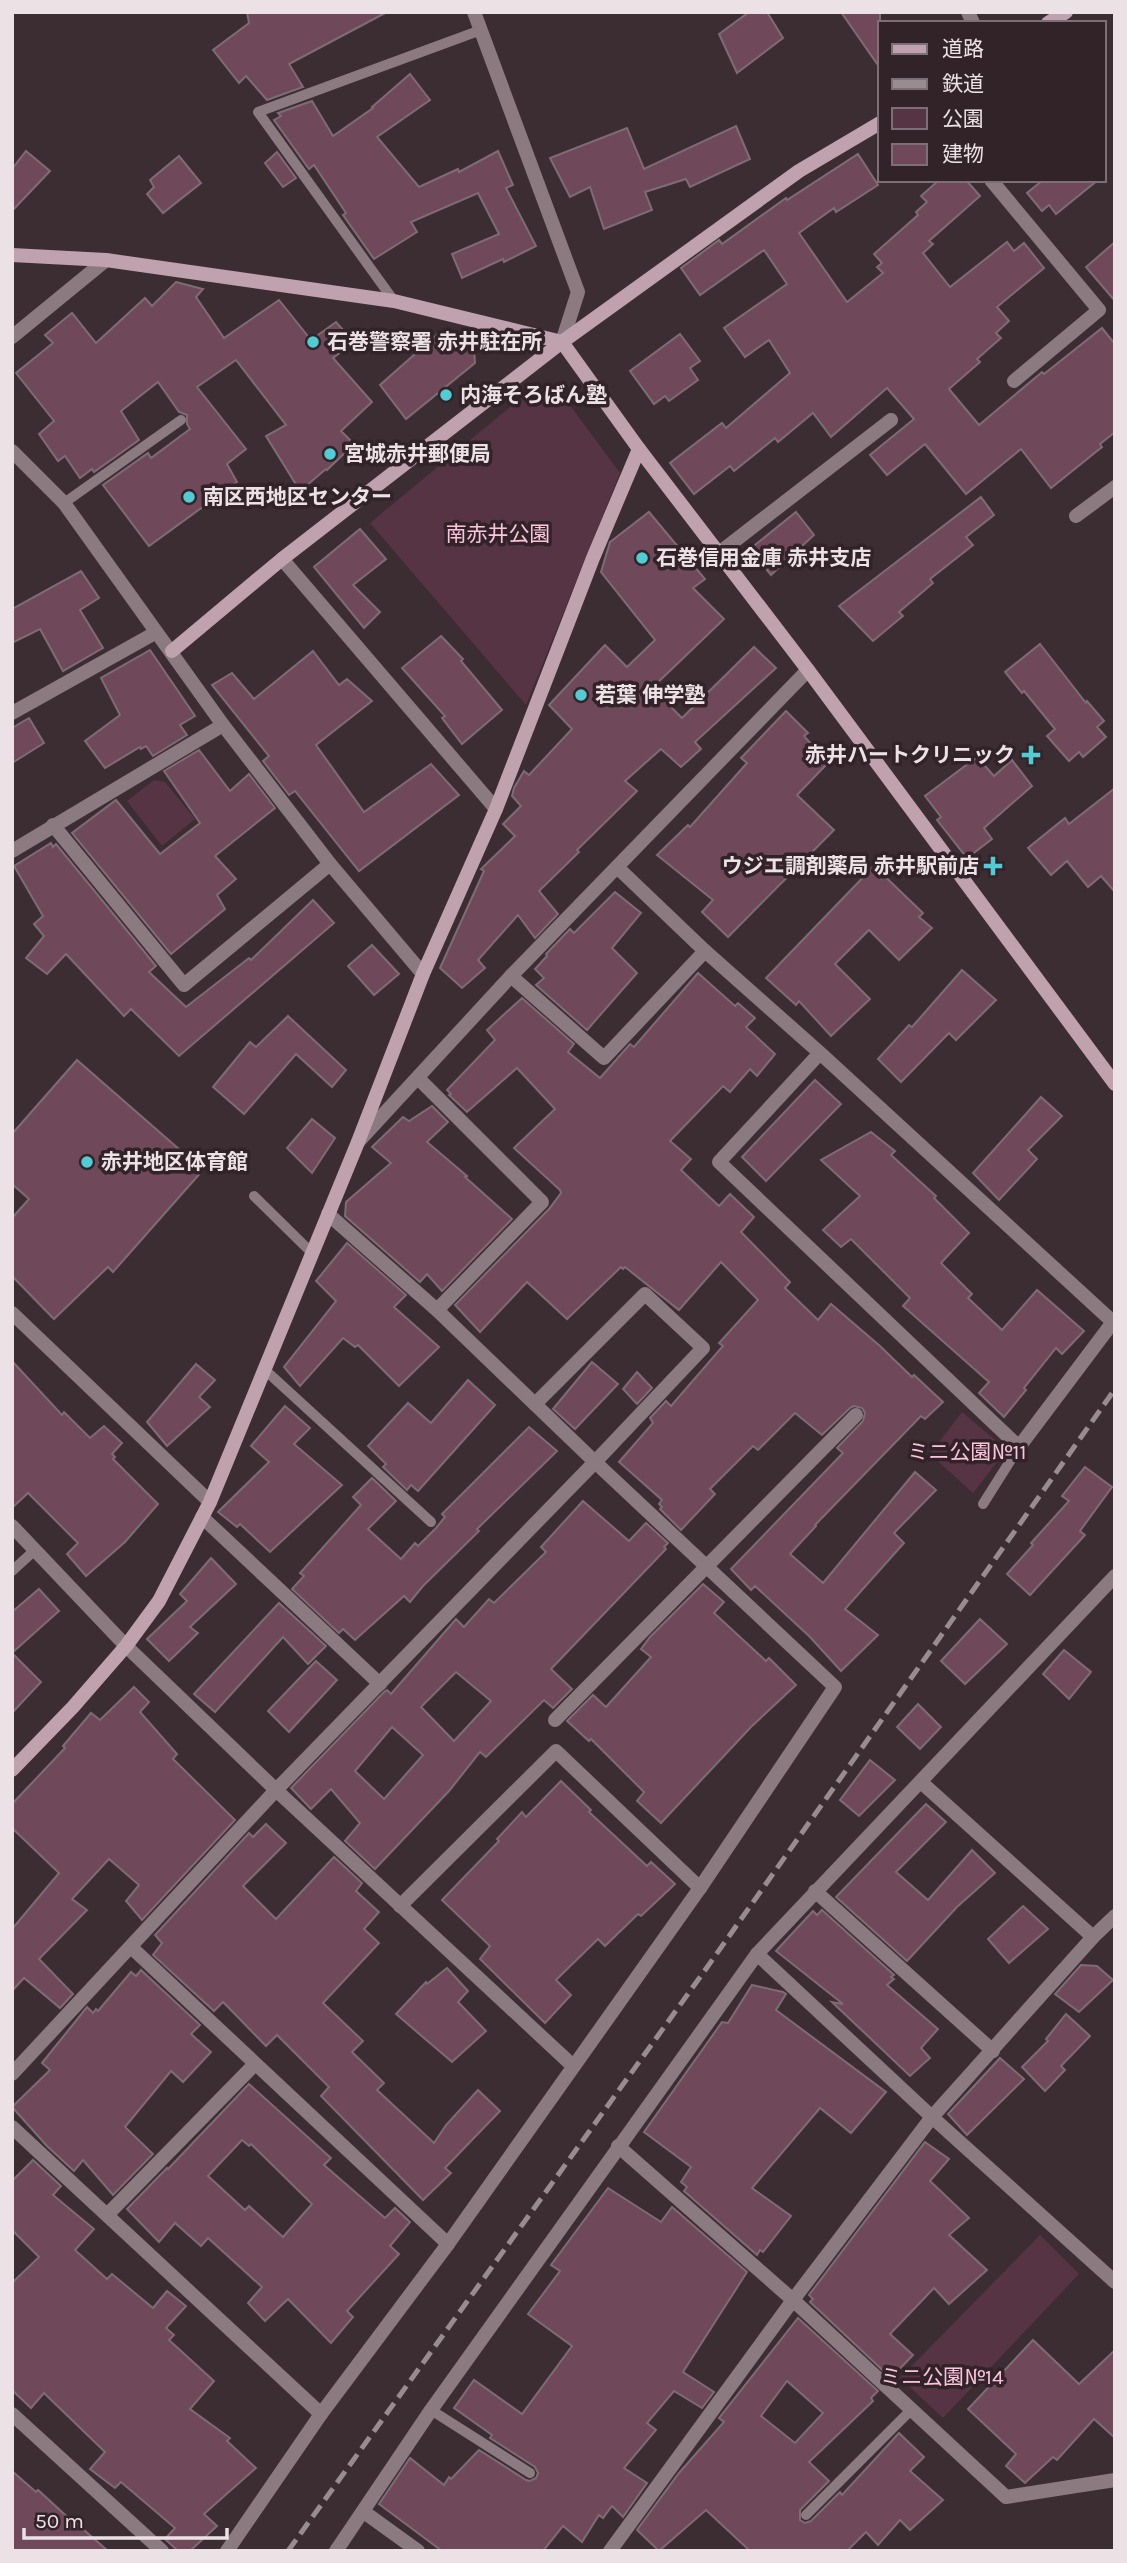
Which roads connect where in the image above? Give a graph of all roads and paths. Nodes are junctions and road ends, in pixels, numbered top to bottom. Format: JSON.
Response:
{"nodes":[{"id":1,"x":474,"y":12,"type":"edge"},
{"id":2,"x":481,"y":30,"type":"junction"},
{"id":3,"x":878,"y":124,"type":"edge"},
{"id":4,"x":993,"y":182,"type":"edge"},
{"id":5,"x":12,"y":255,"type":"edge"},
{"id":6,"x":106,"y":260,"type":"junction"},
{"id":7,"x":394,"y":301,"type":"junction"},
{"id":8,"x":12,"y":337,"type":"edge"},
{"id":9,"x":562,"y":342,"type":"junction"},
{"id":10,"x":1014,"y":381,"type":"dead end"},
{"id":11,"x":181,"y":420,"type":"dead end"},
{"id":12,"x":891,"y":421,"type":"dead end"},
{"id":13,"x":639,"y":449,"type":"junction"},
{"id":14,"x":12,"y":452,"type":"edge"},
{"id":15,"x":1115,"y":487,"type":"edge"},
{"id":16,"x":64,"y":503,"type":"junction"},
{"id":17,"x":1076,"y":516,"type":"dead end"},
{"id":18,"x":719,"y":552,"type":"junction"},
{"id":19,"x":282,"y":559,"type":"junction"},
{"id":20,"x":155,"y":633,"type":"junction"},
{"id":21,"x":172,"y":651,"type":"junction"},
{"id":22,"x":808,"y":670,"type":"junction"},
{"id":23,"x":12,"y":713,"type":"edge"},
{"id":24,"x":223,"y":725,"type":"junction"},
{"id":25,"x":496,"y":809,"type":"junction"},
{"id":26,"x":53,"y":825,"type":"junction"},
{"id":27,"x":12,"y":850,"type":"edge"},
{"id":28,"x":330,"y":864,"type":"junction"},
{"id":29,"x":617,"y":867,"type":"junction"},
{"id":30,"x":705,"y":951,"type":"junction"},
{"id":31,"x":423,"y":974,"type":"junction"},
{"id":32,"x":511,"y":976,"type":"junction"},
{"id":33,"x":820,"y":1053,"type":"junction"},
{"id":34,"x":418,"y":1078,"type":"junction"},
{"id":35,"x":1115,"y":1084,"type":"edge"},
{"id":36,"x":358,"y":1142,"type":"junction"},
{"id":37,"x":254,"y":1196,"type":"dead end"},
{"id":38,"x":328,"y":1214,"type":"junction"},
{"id":39,"x":312,"y":1253,"type":"junction"},
{"id":40,"x":437,"y":1310,"type":"junction"},
{"id":41,"x":12,"y":1313,"type":"edge"},
{"id":42,"x":264,"y":1369,"type":"junction"},
{"id":43,"x":536,"y":1404,"type":"junction"},
{"id":44,"x":856,"y":1415,"type":"dead end"},
{"id":45,"x":1019,"y":1447,"type":"junction"},
{"id":46,"x":595,"y":1462,"type":"junction"},
{"id":47,"x":210,"y":1502,"type":"junction"},
{"id":48,"x":982,"y":1504,"type":"dead end"},
{"id":49,"x":202,"y":1517,"type":"junction"},
{"id":50,"x":430,"y":1522,"type":"dead end"},
{"id":51,"x":12,"y":1526,"type":"edge"},
{"id":52,"x":35,"y":1550,"type":"junction"},
{"id":53,"x":707,"y":1566,"type":"junction"},
{"id":54,"x":12,"y":1571,"type":"edge"},
{"id":55,"x":1115,"y":1576,"type":"edge"},
{"id":56,"x":126,"y":1646,"type":"junction"},
{"id":57,"x":380,"y":1684,"type":"junction"},
{"id":58,"x":555,"y":1720,"type":"dead end"},
{"id":59,"x":12,"y":1770,"type":"edge"},
{"id":60,"x":921,"y":1783,"type":"junction"},
{"id":61,"x":276,"y":1790,"type":"junction"},
{"id":62,"x":700,"y":1888,"type":"junction"},
{"id":63,"x":815,"y":1891,"type":"junction"},
{"id":64,"x":400,"y":1906,"type":"junction"},
{"id":65,"x":1115,"y":1916,"type":"edge"},
{"id":66,"x":1093,"y":1937,"type":"junction"},
{"id":67,"x":131,"y":1947,"type":"junction"},
{"id":68,"x":757,"y":1954,"type":"junction"},
{"id":69,"x":993,"y":2051,"type":"junction"},
{"id":70,"x":255,"y":2064,"type":"junction"},
{"id":71,"x":572,"y":2065,"type":"junction"},
{"id":72,"x":12,"y":2074,"type":"edge"},
{"id":73,"x":932,"y":2117,"type":"junction"},
{"id":74,"x":12,"y":2127,"type":"edge"},
{"id":75,"x":618,"y":2146,"type":"junction"},
{"id":76,"x":108,"y":2214,"type":"junction"},
{"id":77,"x":448,"y":2244,"type":"junction"},
{"id":78,"x":1115,"y":2282,"type":"edge"},
{"id":79,"x":793,"y":2301,"type":"junction"},
{"id":80,"x":431,"y":2410,"type":"junction"},
{"id":81,"x":911,"y":2410,"type":"junction"},
{"id":82,"x":12,"y":2414,"type":"edge"},
{"id":83,"x":321,"y":2414,"type":"junction"},
{"id":84,"x":530,"y":2473,"type":"dead end"},
{"id":85,"x":1115,"y":2480,"type":"edge"},
{"id":86,"x":364,"y":2512,"type":"junction"},
{"id":87,"x":806,"y":2515,"type":"dead end"},
{"id":88,"x":162,"y":2551,"type":"edge"},
{"id":89,"x":227,"y":2551,"type":"edge"},
{"id":90,"x":336,"y":2551,"type":"edge"},
{"id":91,"x":418,"y":2551,"type":"edge"},
{"id":92,"x":610,"y":2551,"type":"edge"}],
"edges":[{"from":1,"to":2,"type":"street"},
{"from":2,"to":7,"type":"lane"},
{"from":2,"to":9,"type":"street"},
{"from":3,"to":9,"type":"street"},
{"from":4,"to":10,"type":"street"},
{"from":5,"to":6,"type":"street"},
{"from":6,"to":7,"type":"street"},
{"from":6,"to":8,"type":"street"},
{"from":7,"to":9,"type":"street"},
{"from":9,"to":13,"type":"street"},
{"from":9,"to":19,"type":"street"},
{"from":11,"to":16,"type":"lane"},
{"from":12,"to":18,"type":"street"},
{"from":13,"to":18,"type":"street"},
{"from":13,"to":25,"type":"street"},
{"from":14,"to":16,"type":"street"},
{"from":15,"to":17,"type":"street"},
{"from":16,"to":20,"type":"street"},
{"from":18,"to":22,"type":"street"},
{"from":19,"to":21,"type":"street"},
{"from":19,"to":25,"type":"street"},
{"from":20,"to":21,"type":"street"},
{"from":20,"to":23,"type":"street"},
{"from":21,"to":24,"type":"street"},
{"from":22,"to":29,"type":"street"},
{"from":22,"to":35,"type":"street"},
{"from":24,"to":26,"type":"street"},
{"from":24,"to":28,"type":"street"},
{"from":25,"to":31,"type":"street"},
{"from":26,"to":27,"type":"street"},
{"from":26,"to":28,"type":"street"},
{"from":28,"to":31,"type":"street"},
{"from":29,"to":30,"type":"street"},
{"from":29,"to":32,"type":"street"},
{"from":30,"to":32,"type":"street"},
{"from":30,"to":33,"type":"street"},
{"from":31,"to":36,"type":"street"},
{"from":32,"to":34,"type":"street"},
{"from":33,"to":45,"type":"street"},
{"from":33,"to":45,"type":"street"},
{"from":34,"to":36,"type":"street"},
{"from":34,"to":40,"type":"street"},
{"from":36,"to":38,"type":"street"},
{"from":37,"to":39,"type":"lane"},
{"from":38,"to":39,"type":"street"},
{"from":38,"to":40,"type":"street"},
{"from":39,"to":42,"type":"street"},
{"from":40,"to":43,"type":"street"},
{"from":41,"to":47,"type":"street"},
{"from":42,"to":47,"type":"street"},
{"from":42,"to":50,"type":"lane"},
{"from":43,"to":46,"type":"street"},
{"from":43,"to":46,"type":"street"},
{"from":44,"to":53,"type":"street"},
{"from":45,"to":48,"type":"lane"},
{"from":46,"to":53,"type":"street"},
{"from":46,"to":57,"type":"street"},
{"from":47,"to":49,"type":"street"},
{"from":49,"to":56,"type":"street"},
{"from":49,"to":57,"type":"street"},
{"from":51,"to":52,"type":"street"},
{"from":52,"to":54,"type":"lane"},
{"from":52,"to":56,"type":"street"},
{"from":53,"to":58,"type":"street"},
{"from":53,"to":62,"type":"street"},
{"from":55,"to":60,"type":"street"},
{"from":56,"to":59,"type":"street"},
{"from":56,"to":61,"type":"street"},
{"from":57,"to":61,"type":"street"},
{"from":60,"to":63,"type":"street"},
{"from":60,"to":66,"type":"street"},
{"from":61,"to":64,"type":"street"},
{"from":61,"to":67,"type":"street"},
{"from":62,"to":64,"type":"street"},
{"from":62,"to":71,"type":"street"},
{"from":63,"to":68,"type":"street"},
{"from":63,"to":69,"type":"street"},
{"from":64,"to":71,"type":"street"},
{"from":65,"to":66,"type":"street"},
{"from":66,"to":69,"type":"street"},
{"from":67,"to":70,"type":"street"},
{"from":67,"to":72,"type":"street"},
{"from":68,"to":73,"type":"street"},
{"from":68,"to":75,"type":"street"},
{"from":69,"to":73,"type":"street"},
{"from":70,"to":76,"type":"street"},
{"from":70,"to":77,"type":"street"},
{"from":71,"to":77,"type":"street"},
{"from":73,"to":78,"type":"street"},
{"from":73,"to":79,"type":"street"},
{"from":74,"to":76,"type":"street"},
{"from":75,"to":79,"type":"street"},
{"from":75,"to":80,"type":"street"},
{"from":76,"to":83,"type":"street"},
{"from":77,"to":83,"type":"street"},
{"from":79,"to":81,"type":"street"},
{"from":79,"to":92,"type":"street"},
{"from":80,"to":84,"type":"lane"},
{"from":80,"to":86,"type":"street"},
{"from":81,"to":85,"type":"street"},
{"from":81,"to":87,"type":"lane"},
{"from":82,"to":88,"type":"street"},
{"from":83,"to":89,"type":"street"},
{"from":86,"to":90,"type":"street"},
{"from":86,"to":91,"type":"street"}]}
